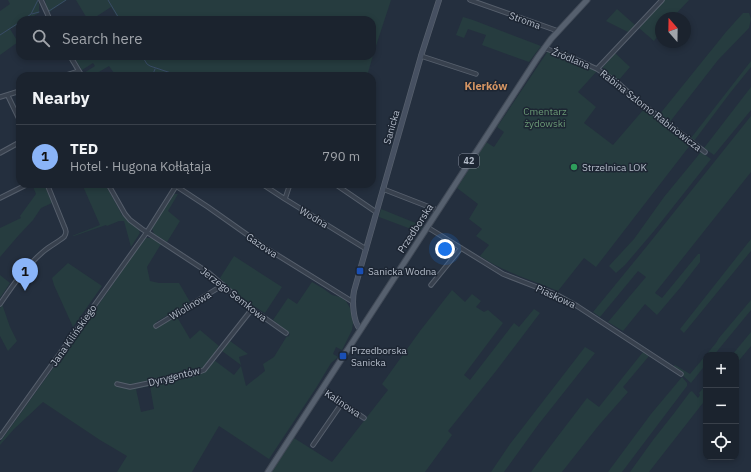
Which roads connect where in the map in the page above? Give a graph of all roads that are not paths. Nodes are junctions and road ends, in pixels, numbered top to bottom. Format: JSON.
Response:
{"nodes":[{"id":1,"x":41,"y":0,"type":"edge"},
{"id":2,"x":439,"y":0,"type":"edge"},
{"id":3,"x":470,"y":0,"type":"edge"},
{"id":4,"x":587,"y":0,"type":"edge"},
{"id":5,"x":662,"y":0,"type":"edge"},
{"id":6,"x":48,"y":16,"type":"edge"},
{"id":7,"x":558,"y":31,"type":"junction"},
{"id":8,"x":544,"y":48,"type":"junction"},
{"id":9,"x":421,"y":56,"type":"junction"},
{"id":10,"x":72,"y":60,"type":"edge"},
{"id":11,"x":597,"y":69,"type":"junction"},
{"id":12,"x":79,"y":71,"type":"joint"},
{"id":13,"x":76,"y":72,"type":"edge"},
{"id":14,"x":476,"y":74,"type":"dead end"},
{"id":15,"x":16,"y":93,"type":"edge"},
{"id":16,"x":8,"y":96,"type":"junction"},
{"id":17,"x":0,"y":97,"type":"edge"},
{"id":18,"x":16,"y":113,"type":"edge"},
{"id":19,"x":16,"y":144,"type":"edge"},
{"id":20,"x":705,"y":152,"type":"dead end"},
{"id":21,"x":0,"y":153,"type":"edge"},
{"id":22,"x":20,"y":188,"type":"edge"},
{"id":23,"x":49,"y":188,"type":"edge"},
{"id":24,"x":110,"y":188,"type":"edge"},
{"id":25,"x":175,"y":188,"type":"edge"},
{"id":26,"x":179,"y":188,"type":"edge"},
{"id":27,"x":268,"y":188,"type":"edge"},
{"id":28,"x":289,"y":188,"type":"edge"},
{"id":29,"x":341,"y":188,"type":"edge"},
{"id":30,"x":383,"y":189,"type":"junction"},
{"id":31,"x":0,"y":198,"type":"edge"},
{"id":32,"x":285,"y":199,"type":"junction"},
{"id":33,"x":437,"y":210,"type":"junction"},
{"id":34,"x":376,"y":212,"type":"junction"},
{"id":35,"x":427,"y":226,"type":"junction"},
{"id":36,"x":147,"y":232,"type":"junction"},
{"id":37,"x":461,"y":248,"type":"junction"},
{"id":38,"x":366,"y":249,"type":"junction"},
{"id":39,"x":223,"y":285,"type":"junction"},
{"id":40,"x":431,"y":285,"type":"dead end"},
{"id":41,"x":353,"y":302,"type":"junction"},
{"id":42,"x":0,"y":304,"type":"edge"},
{"id":43,"x":252,"y":309,"type":"junction"},
{"id":44,"x":156,"y":326,"type":"dead end"},
{"id":45,"x":360,"y":330,"type":"junction"},
{"id":46,"x":286,"y":333,"type":"dead end"},
{"id":47,"x":681,"y":374,"type":"dead end"},
{"id":48,"x":117,"y":384,"type":"dead end"},
{"id":49,"x":322,"y":389,"type":"junction"},
{"id":50,"x":342,"y":403,"type":"junction"},
{"id":51,"x":364,"y":418,"type":"dead end"},
{"id":52,"x":0,"y":437,"type":"edge"},
{"id":53,"x":313,"y":445,"type":"dead end"},
{"id":54,"x":268,"y":472,"type":"edge"}],
"edges":[{"from":1,"to":6,"type":"street"},
{"from":2,"to":9,"type":"street","name":"Sanicka"},
{"from":3,"to":7,"type":"street","name":"Stroma"},
{"from":4,"to":7,"type":"main road","name":"Przedborska","number":"42"},
{"from":5,"to":11,"type":"street"},
{"from":7,"to":8,"type":"main road","name":"Przedborska","number":"42"},
{"from":8,"to":11,"type":"street","name":"Źródlana"},
{"from":8,"to":33,"type":"main road","name":"Przedborska","number":"42"},
{"from":9,"to":14,"type":"street"},
{"from":9,"to":30,"type":"street","name":"Sanicka"},
{"from":10,"to":12,"type":"street"},
{"from":11,"to":20,"type":"street","name":"Rabina Szlomo Rabinowicza"},
{"from":12,"to":13,"type":"street"},
{"from":15,"to":16,"type":"street"},
{"from":16,"to":17,"type":"street"},
{"from":16,"to":18,"type":"street"},
{"from":19,"to":21,"type":"street"},
{"from":22,"to":31,"type":"street"},
{"from":23,"to":42,"type":"street"},
{"from":24,"to":36,"type":"street","name":"Jerzego Semkowa"},
{"from":25,"to":36,"type":"street"},
{"from":26,"to":41,"type":"street","name":"Gazowa"},
{"from":27,"to":32,"type":"street","name":"Wodna"},
{"from":28,"to":32,"type":"street"},
{"from":29,"to":34,"type":"street"},
{"from":30,"to":33,"type":"street"},
{"from":30,"to":34,"type":"street","name":"Sanicka"},
{"from":32,"to":38,"type":"street","name":"Wodna"},
{"from":33,"to":35,"type":"main road","name":"Przedborska","number":"42"},
{"from":34,"to":38,"type":"street","name":"Sanicka"},
{"from":35,"to":37,"type":"street","name":"Piaskowa"},
{"from":35,"to":45,"type":"main road","name":"Przedborska","number":"42"},
{"from":36,"to":39,"type":"street","name":"Jerzego Semkowa"},
{"from":36,"to":52,"type":"street","name":"Jana Kilińskiego"},
{"from":37,"to":40,"type":"street"},
{"from":37,"to":47,"type":"street","name":"Piaskowa"},
{"from":38,"to":41,"type":"street","name":"Sanicka"},
{"from":39,"to":43,"type":"street","name":"Jerzego Semkowa"},
{"from":39,"to":44,"type":"street","name":"Wiolinowa"},
{"from":41,"to":45,"type":"street","name":"Sanicka"},
{"from":43,"to":46,"type":"street","name":"Jerzego Semkowa"},
{"from":43,"to":48,"type":"street","name":"Dyrygentów"},
{"from":45,"to":49,"type":"main road","name":"Przedborska","number":"42"},
{"from":49,"to":50,"type":"street","name":"Kalinowa"},
{"from":49,"to":54,"type":"main road","name":"Przedborska","number":"42"},
{"from":50,"to":51,"type":"street","name":"Kalinowa"},
{"from":50,"to":53,"type":"street"}]}
